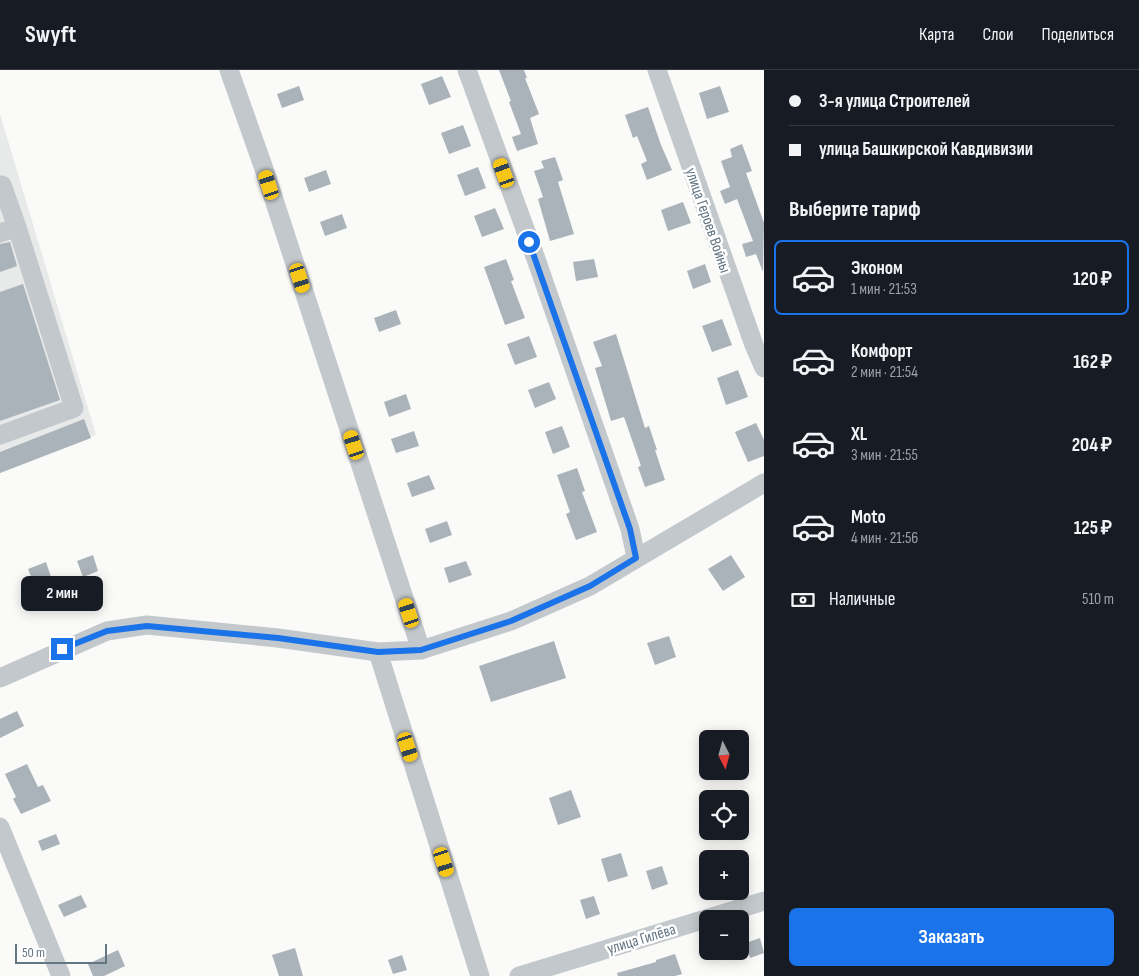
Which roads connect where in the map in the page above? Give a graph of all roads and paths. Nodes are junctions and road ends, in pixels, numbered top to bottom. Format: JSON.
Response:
{"nodes":[{"id":1,"x":229,"y":70,"type":"edge"},
{"id":2,"x":467,"y":70,"type":"edge"},
{"id":3,"x":657,"y":70,"type":"edge"},
{"id":4,"x":1,"y":183,"type":"edge"},
{"id":5,"x":8,"y":230,"type":"edge"},
{"id":6,"x":764,"y":368,"type":"edge"},
{"id":7,"x":0,"y":435,"type":"edge"},
{"id":8,"x":764,"y":483,"type":"edge"},
{"id":9,"x":636,"y":558,"type":"junction"},
{"id":10,"x":421,"y":650,"type":"junction"},
{"id":11,"x":378,"y":652,"type":"junction"},
{"id":12,"x":0,"y":678,"type":"edge"},
{"id":13,"x":0,"y":827,"type":"edge"},
{"id":14,"x":764,"y":901,"type":"edge"},
{"id":15,"x":61,"y":976,"type":"edge"},
{"id":16,"x":480,"y":976,"type":"edge"},
{"id":17,"x":519,"y":976,"type":"edge"}],
"edges":[{"from":1,"to":10,"type":"street"},
{"from":2,"to":9,"type":"street"},
{"from":3,"to":6,"type":"street","name":"улица Героев Войны"},
{"from":4,"to":5,"type":"street"},
{"from":5,"to":7,"type":"street"},
{"from":8,"to":9,"type":"street"},
{"from":9,"to":10,"type":"street"},
{"from":10,"to":11,"type":"street"},
{"from":11,"to":12,"type":"street"},
{"from":11,"to":16,"type":"street"},
{"from":13,"to":15,"type":"street"},
{"from":14,"to":17,"type":"street","name":"улица Гилёва"}]}
